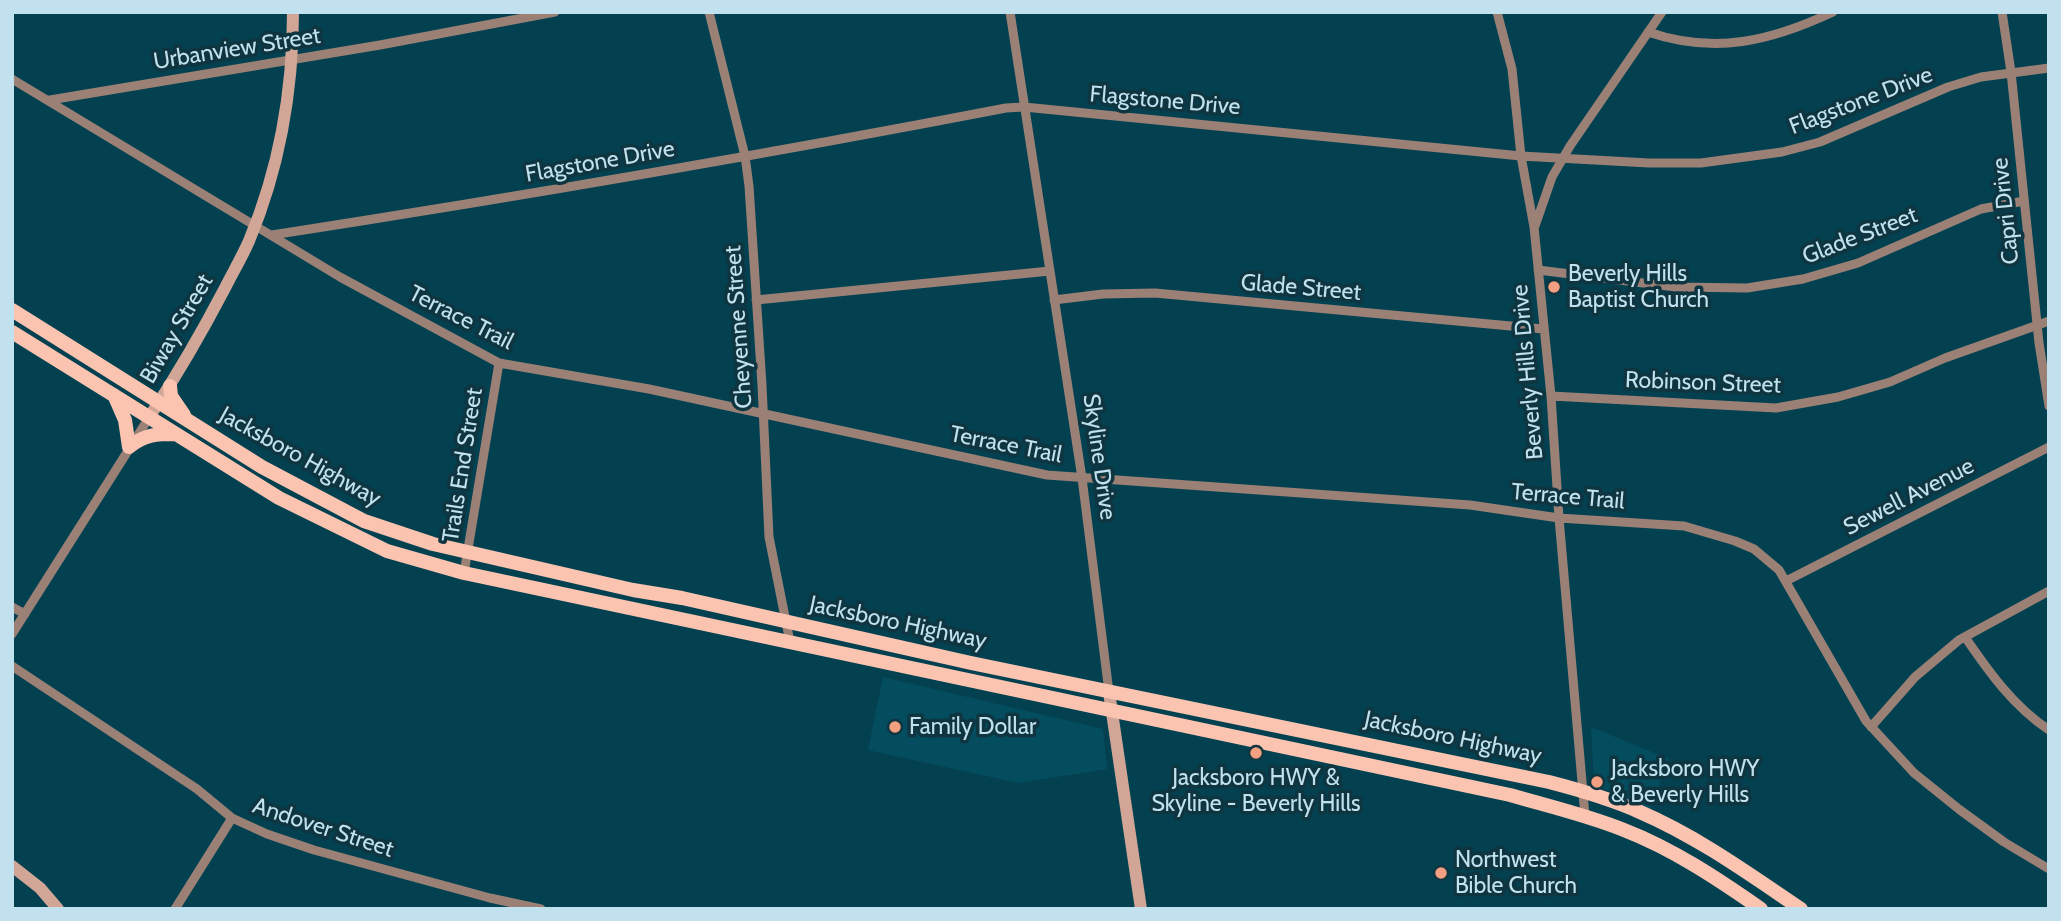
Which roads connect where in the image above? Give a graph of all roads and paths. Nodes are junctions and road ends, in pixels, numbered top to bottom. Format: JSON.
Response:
{"nodes":[{"id":1,"x":293,"y":12,"type":"edge"},
{"id":2,"x":555,"y":12,"type":"edge"},
{"id":3,"x":709,"y":12,"type":"edge"},
{"id":4,"x":1010,"y":12,"type":"edge"},
{"id":5,"x":1497,"y":12,"type":"edge"},
{"id":6,"x":1662,"y":12,"type":"edge"},
{"id":7,"x":1833,"y":12,"type":"edge"},
{"id":8,"x":2003,"y":12,"type":"edge"},
{"id":9,"x":1648,"y":32,"type":"junction"},
{"id":10,"x":292,"y":60,"type":"junction"},
{"id":11,"x":2049,"y":68,"type":"edge"},
{"id":12,"x":2011,"y":72,"type":"junction"},
{"id":13,"x":12,"y":79,"type":"edge"},
{"id":14,"x":49,"y":100,"type":"junction"},
{"id":15,"x":1024,"y":107,"type":"junction"},
{"id":16,"x":745,"y":156,"type":"junction"},
{"id":17,"x":1521,"y":156,"type":"junction"},
{"id":18,"x":1562,"y":159,"type":"junction"},
{"id":19,"x":2024,"y":201,"type":"junction"},
{"id":20,"x":255,"y":225,"type":"junction"},
{"id":21,"x":1534,"y":227,"type":"junction"},
{"id":22,"x":272,"y":235,"type":"junction"},
{"id":23,"x":1538,"y":270,"type":"junction"},
{"id":24,"x":1050,"y":271,"type":"junction"},
{"id":25,"x":756,"y":300,"type":"junction"},
{"id":26,"x":1054,"y":300,"type":"junction"},
{"id":27,"x":13,"y":312,"type":"edge"},
{"id":28,"x":2049,"y":321,"type":"edge"},
{"id":29,"x":2037,"y":323,"type":"junction"},
{"id":30,"x":1544,"y":329,"type":"junction"},
{"id":31,"x":12,"y":332,"type":"edge"},
{"id":32,"x":499,"y":363,"type":"junction"},
{"id":33,"x":170,"y":386,"type":"junction"},
{"id":34,"x":113,"y":394,"type":"junction"},
{"id":35,"x":1551,"y":396,"type":"junction"},
{"id":36,"x":159,"y":402,"type":"junction"},
{"id":37,"x":2049,"y":406,"type":"edge"},
{"id":38,"x":763,"y":414,"type":"junction"},
{"id":39,"x":150,"y":416,"type":"junction"},
{"id":40,"x":186,"y":419,"type":"junction"},
{"id":41,"x":177,"y":434,"type":"junction"},
{"id":42,"x":130,"y":447,"type":"junction"},
{"id":43,"x":2049,"y":447,"type":"edge"},
{"id":44,"x":1082,"y":478,"type":"junction"},
{"id":45,"x":1559,"y":518,"type":"junction"},
{"id":46,"x":470,"y":544,"type":"junction"},
{"id":47,"x":464,"y":573,"type":"junction"},
{"id":48,"x":1786,"y":581,"type":"junction"},
{"id":49,"x":2049,"y":591,"type":"edge"},
{"id":50,"x":652,"y":593,"type":"junction"},
{"id":51,"x":12,"y":607,"type":"edge"},
{"id":52,"x":648,"y":611,"type":"junction"},
{"id":53,"x":25,"y":614,"type":"junction"},
{"id":54,"x":786,"y":622,"type":"junction"},
{"id":55,"x":12,"y":634,"type":"edge"},
{"id":56,"x":1965,"y":637,"type":"junction"},
{"id":57,"x":790,"y":642,"type":"junction"},
{"id":58,"x":12,"y":666,"type":"edge"},
{"id":59,"x":1109,"y":692,"type":"junction"},
{"id":60,"x":1112,"y":712,"type":"junction"},
{"id":61,"x":1871,"y":727,"type":"junction"},
{"id":62,"x":2049,"y":730,"type":"edge"},
{"id":63,"x":1360,"y":741,"type":"junction"},
{"id":64,"x":1354,"y":763,"type":"junction"},
{"id":65,"x":1584,"y":791,"type":"junction"},
{"id":66,"x":1585,"y":816,"type":"junction"},
{"id":67,"x":232,"y":818,"type":"junction"},
{"id":68,"x":12,"y":866,"type":"edge"},
{"id":69,"x":2049,"y":869,"type":"edge"},
{"id":70,"x":490,"y":898,"type":"junction"},
{"id":71,"x":181,"y":907,"type":"edge"},
{"id":72,"x":58,"y":909,"type":"edge"},
{"id":73,"x":486,"y":909,"type":"edge"},
{"id":74,"x":541,"y":909,"type":"edge"},
{"id":75,"x":1141,"y":909,"type":"edge"},
{"id":76,"x":1761,"y":909,"type":"edge"},
{"id":77,"x":1801,"y":909,"type":"edge"}],
"edges":[{"from":1,"to":10,"type":"street","name":"Biway Street"},
{"from":2,"to":10,"type":"street","name":"Urbanview Street"},
{"from":3,"to":16,"type":"street","name":"Cheyenne Street"},
{"from":4,"to":15,"type":"street","name":"Skyline Drive"},
{"from":5,"to":17,"type":"street","name":"Beverly Hills Drive"},
{"from":6,"to":9,"type":"street"},
{"from":7,"to":9,"type":"street"},
{"from":8,"to":12,"type":"street","name":"Capri Drive"},
{"from":9,"to":18,"type":"street"},
{"from":10,"to":14,"type":"street","name":"Urbanview Street"},
{"from":10,"to":20,"type":"street","name":"Biway Street"},
{"from":11,"to":12,"type":"street","name":"Flagstone Drive"},
{"from":12,"to":18,"type":"street","name":"Flagstone Drive"},
{"from":12,"to":19,"type":"street","name":"Capri Drive"},
{"from":13,"to":14,"type":"street","name":"Terrace Trail"},
{"from":14,"to":20,"type":"street","name":"Terrace Trail"},
{"from":15,"to":16,"type":"street","name":"Flagstone Drive"},
{"from":15,"to":17,"type":"street","name":"Flagstone Drive"},
{"from":15,"to":24,"type":"street","name":"Skyline Drive"},
{"from":16,"to":22,"type":"street","name":"Flagstone Drive"},
{"from":16,"to":25,"type":"street","name":"Cheyenne Street"},
{"from":17,"to":18,"type":"street","name":"Flagstone Drive"},
{"from":17,"to":21,"type":"street","name":"Beverly Hills Drive"},
{"from":18,"to":21,"type":"street"},
{"from":19,"to":23,"type":"street","name":"Glade Street"},
{"from":19,"to":29,"type":"street","name":"Capri Drive"},
{"from":20,"to":22,"type":"street","name":"Terrace Trail"},
{"from":20,"to":33,"type":"street","name":"Biway Street"},
{"from":21,"to":23,"type":"street","name":"Beverly Hills Drive"},
{"from":22,"to":32,"type":"street","name":"Terrace Trail"},
{"from":23,"to":30,"type":"street","name":"Beverly Hills Drive"},
{"from":24,"to":25,"type":"street"},
{"from":24,"to":26,"type":"street","name":"Skyline Drive"},
{"from":25,"to":38,"type":"street","name":"Cheyenne Street"},
{"from":26,"to":30,"type":"street","name":"Glade Street"},
{"from":26,"to":44,"type":"street","name":"Skyline Drive"},
{"from":27,"to":36,"type":"main road","name":"Jacksboro Highway"},
{"from":28,"to":29,"type":"street","name":"Robinson Street"},
{"from":29,"to":35,"type":"street","name":"Robinson Street"},
{"from":29,"to":37,"type":"street","name":"Capri Drive"},
{"from":30,"to":35,"type":"street","name":"Beverly Hills Drive"},
{"from":31,"to":34,"type":"main road","name":"Jacksboro Highway"},
{"from":32,"to":38,"type":"street","name":"Terrace Trail"},
{"from":32,"to":46,"type":"street","name":"Trails End Street"},
{"from":33,"to":36,"type":"street","name":"Biway Street"},
{"from":33,"to":40,"type":"main road"},
{"from":34,"to":39,"type":"main road","name":"Jacksboro Highway"},
{"from":34,"to":42,"type":"main road"},
{"from":35,"to":45,"type":"street","name":"Beverly Hills Drive"},
{"from":36,"to":39,"type":"street","name":"Biway Street"},
{"from":36,"to":40,"type":"main road","name":"Jacksboro Highway"},
{"from":38,"to":44,"type":"street","name":"Terrace Trail"},
{"from":38,"to":54,"type":"street","name":"Cheyenne Street"},
{"from":39,"to":41,"type":"main road","name":"Jacksboro Highway"},
{"from":39,"to":42,"type":"street","name":"Biway Street"},
{"from":40,"to":46,"type":"main road","name":"Jacksboro Highway"},
{"from":41,"to":42,"type":"main road"},
{"from":41,"to":47,"type":"main road","name":"Jacksboro Highway"},
{"from":42,"to":53,"type":"street","name":"Biway Street"},
{"from":43,"to":48,"type":"street","name":"Sewell Avenue"},
{"from":44,"to":45,"type":"street","name":"Terrace Trail"},
{"from":44,"to":59,"type":"street","name":"Skyline Drive"},
{"from":45,"to":48,"type":"street","name":"Terrace Trail"},
{"from":45,"to":65,"type":"street","name":"Beverly Hills Drive"},
{"from":46,"to":47,"type":"street","name":"Trails End Street"},
{"from":46,"to":50,"type":"main road","name":"Jacksboro Highway"},
{"from":47,"to":52,"type":"main road","name":"Jacksboro Highway"},
{"from":48,"to":61,"type":"street","name":"Terrace Trail"},
{"from":49,"to":56,"type":"street"},
{"from":50,"to":52,"type":"main road"},
{"from":50,"to":54,"type":"main road","name":"Jacksboro Highway"},
{"from":51,"to":53,"type":"street"},
{"from":52,"to":57,"type":"main road","name":"Jacksboro Highway"},
{"from":53,"to":55,"type":"street","name":"Biway Street"},
{"from":54,"to":57,"type":"street","name":"Cheyenne Street"},
{"from":54,"to":59,"type":"main road","name":"Jacksboro Highway"},
{"from":56,"to":61,"type":"street"},
{"from":56,"to":62,"type":"street"},
{"from":57,"to":60,"type":"main road","name":"Jacksboro Highway"},
{"from":58,"to":67,"type":"street","name":"Andover Street"},
{"from":59,"to":60,"type":"street","name":"Skyline Drive"},
{"from":59,"to":63,"type":"main road","name":"Jacksboro Highway"},
{"from":60,"to":64,"type":"main road","name":"Jacksboro Highway"},
{"from":60,"to":75,"type":"street","name":"Skyline Drive"},
{"from":61,"to":69,"type":"street","name":"Terrace Trail"},
{"from":63,"to":64,"type":"main road"},
{"from":63,"to":65,"type":"main road","name":"Jacksboro Highway"},
{"from":64,"to":66,"type":"main road","name":"Jacksboro Highway"},
{"from":65,"to":66,"type":"street","name":"Beverly Hills Drive"},
{"from":65,"to":77,"type":"main road","name":"Jacksboro Highway"},
{"from":66,"to":76,"type":"main road","name":"Jacksboro Highway"},
{"from":67,"to":70,"type":"street","name":"Andover Street"},
{"from":67,"to":71,"type":"street"},
{"from":68,"to":72,"type":"street"},
{"from":70,"to":73,"type":"street"},
{"from":70,"to":74,"type":"street","name":"Andover Street"}]}
